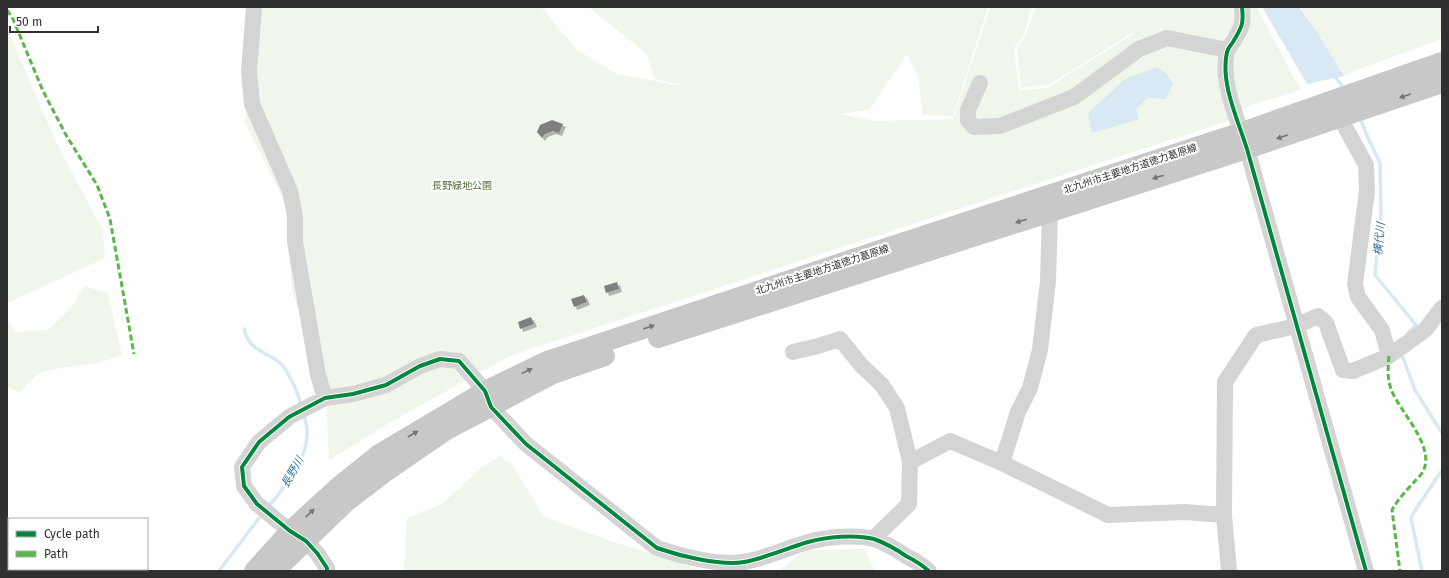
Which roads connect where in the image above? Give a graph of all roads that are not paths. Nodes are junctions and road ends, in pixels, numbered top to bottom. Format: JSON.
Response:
{"nodes":[{"id":1,"x":254,"y":7,"type":"edge"},
{"id":2,"x":1242,"y":7,"type":"edge"},
{"id":3,"x":1227,"y":50,"type":"junction"},
{"id":4,"x":1442,"y":62,"type":"edge"},
{"id":5,"x":980,"y":83,"type":"dead end"},
{"id":6,"x":1442,"y":83,"type":"edge"},
{"id":7,"x":1344,"y":125,"type":"dead end"},
{"id":8,"x":1244,"y":140,"type":"junction"},
{"id":9,"x":1050,"y":212,"type":"junction"},
{"id":10,"x":1442,"y":308,"type":"edge"},
{"id":11,"x":1296,"y":326,"type":"junction"},
{"id":12,"x":794,"y":352,"type":"dead end"},
{"id":13,"x":1389,"y":356,"type":"junction"},
{"id":14,"x":325,"y":398,"type":"junction"},
{"id":15,"x":488,"y":399,"type":"junction"},
{"id":16,"x":910,"y":462,"type":"junction"},
{"id":17,"x":1002,"y":463,"type":"junction"},
{"id":18,"x":1224,"y":515,"type":"junction"},
{"id":19,"x":298,"y":536,"type":"junction"},
{"id":20,"x":873,"y":539,"type":"junction"},
{"id":21,"x":254,"y":571,"type":"edge"},
{"id":22,"x":275,"y":571,"type":"edge"},
{"id":23,"x":327,"y":571,"type":"edge"},
{"id":24,"x":929,"y":571,"type":"edge"},
{"id":25,"x":1229,"y":571,"type":"edge"},
{"id":26,"x":1366,"y":571,"type":"edge"}],
"edges":[{"from":1,"to":14,"type":"street"},
{"from":2,"to":3,"type":"street"},
{"from":3,"to":5,"type":"street"},
{"from":3,"to":8,"type":"street"},
{"from":4,"to":8,"type":"main road","name":"北九州市主要地方道徳力葛原線"},
{"from":6,"to":8,"type":"main road","name":"北九州市主要地方道徳力葛原線","one_way":true},
{"from":7,"to":13,"type":"street"},
{"from":8,"to":9,"type":"main road","name":"北九州市主要地方道徳力葛原線","one_way":true},
{"from":8,"to":11,"type":"street"},
{"from":15,"to":8,"type":"main road","name":"北九州市主要地方道徳力葛原線","one_way":true},
{"from":9,"to":15,"type":"main road","name":"北九州市主要地方道徳力葛原線","one_way":true},
{"from":9,"to":17,"type":"street"},
{"from":10,"to":13,"type":"street"},
{"from":11,"to":13,"type":"street"},
{"from":11,"to":18,"type":"street"},
{"from":11,"to":26,"type":"street"},
{"from":12,"to":16,"type":"street"},
{"from":14,"to":15,"type":"street"},
{"from":14,"to":19,"type":"street"},
{"from":15,"to":19,"type":"main road","name":"北九州市主要地方道徳力葛原線"},
{"from":15,"to":20,"type":"street"},
{"from":16,"to":17,"type":"street"},
{"from":16,"to":20,"type":"street"},
{"from":17,"to":18,"type":"street"},
{"from":18,"to":25,"type":"street"},
{"from":19,"to":21,"type":"main road","name":"北九州市主要地方道徳力葛原線"},
{"from":19,"to":22,"type":"main road","name":"北九州市主要地方道徳力葛原線"},
{"from":19,"to":23,"type":"street"},
{"from":20,"to":24,"type":"street"}]}
